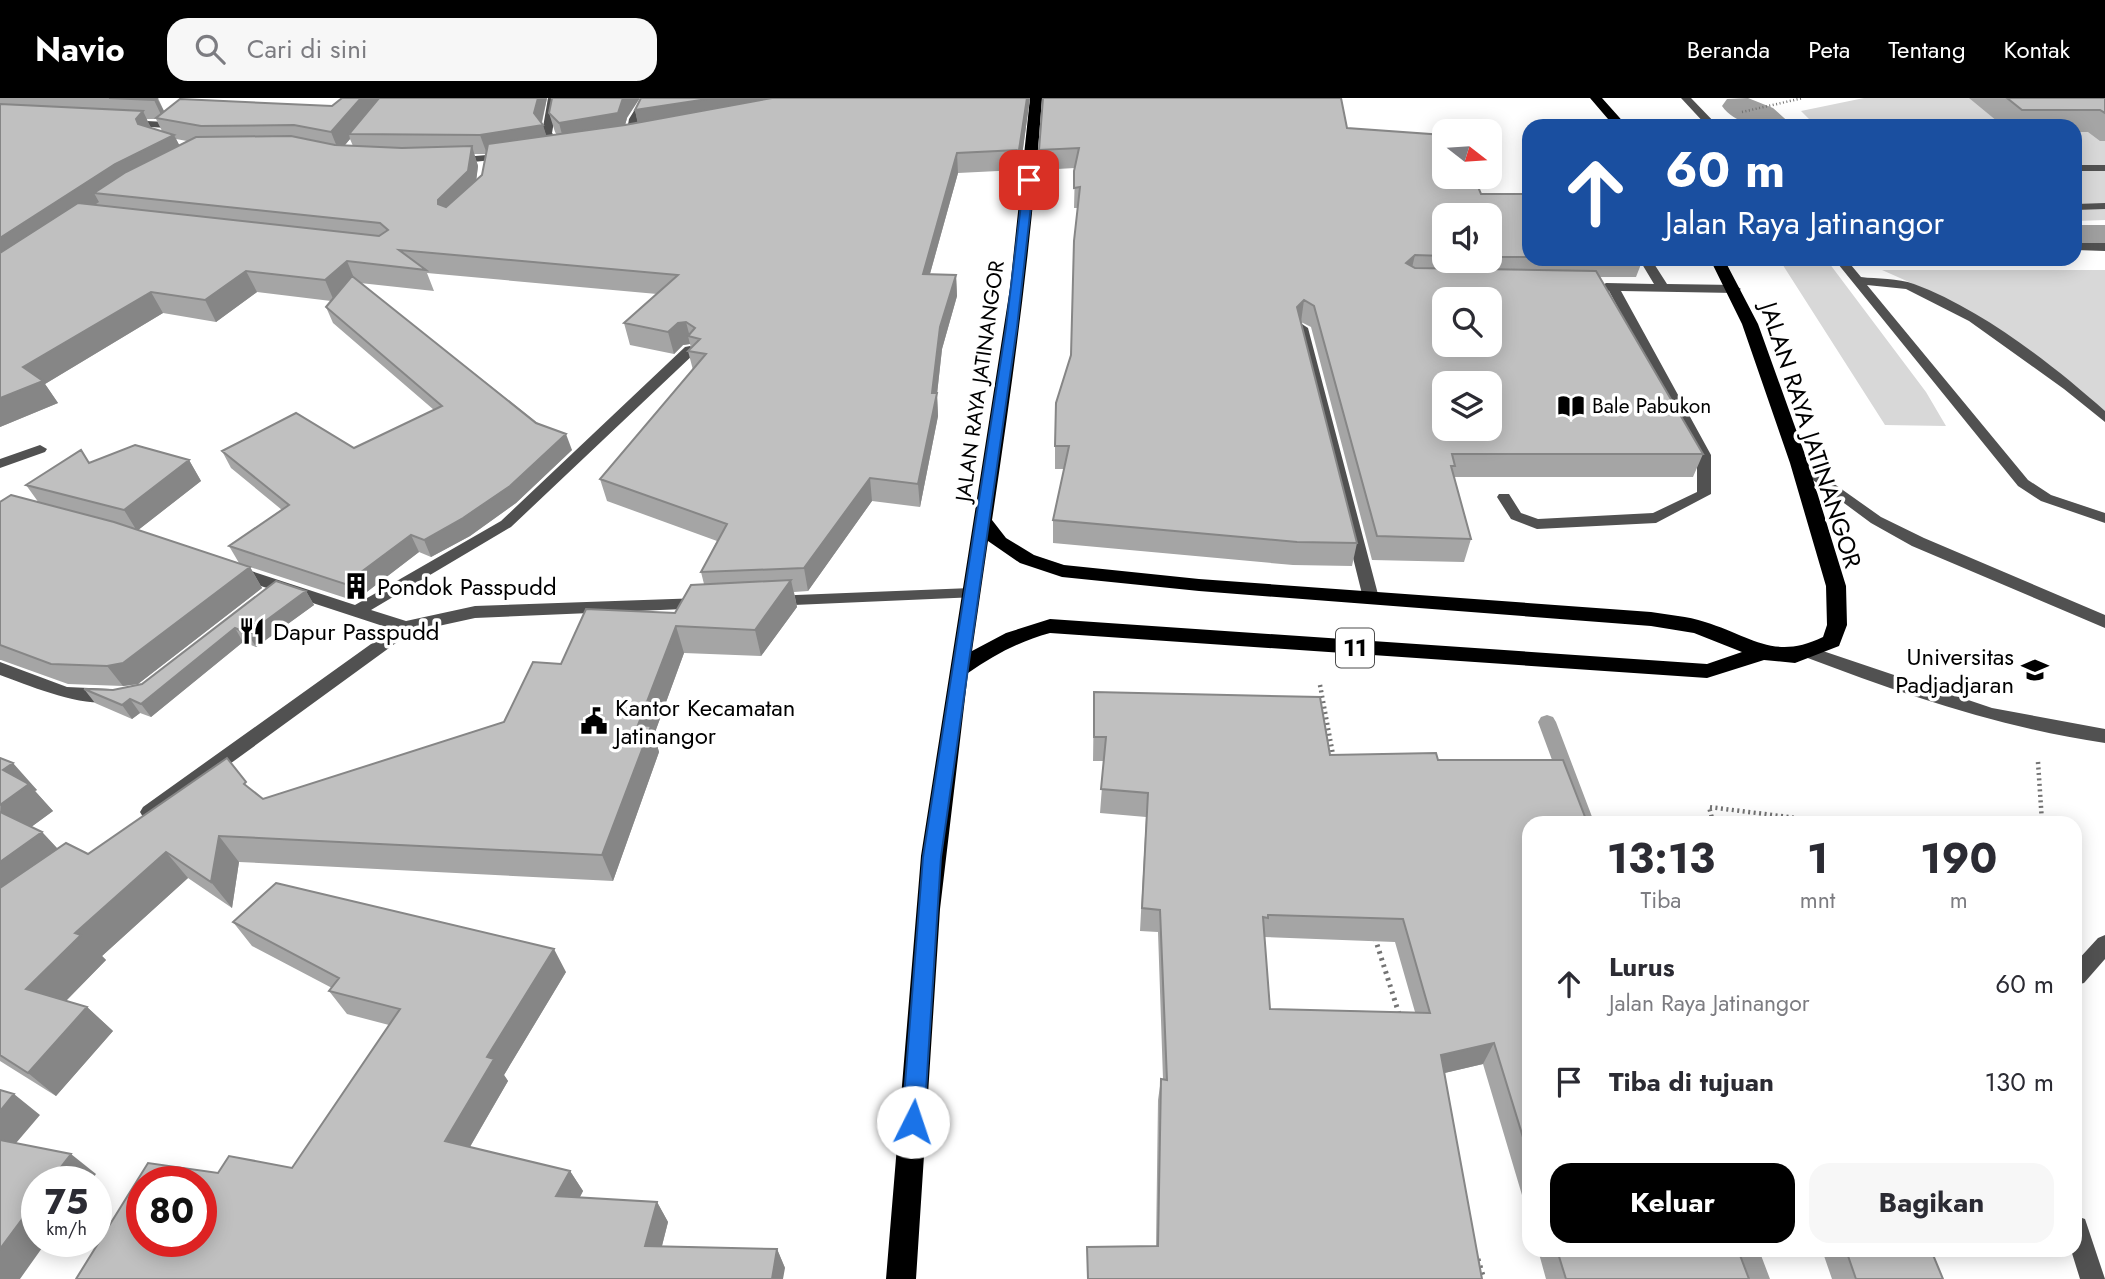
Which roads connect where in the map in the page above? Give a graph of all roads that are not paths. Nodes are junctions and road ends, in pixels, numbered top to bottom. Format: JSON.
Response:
{"nodes":[{"id":1,"x":553,"y":98,"type":"edge"},
{"id":2,"x":647,"y":98,"type":"edge"},
{"id":3,"x":1035,"y":98,"type":"edge"},
{"id":4,"x":1597,"y":98,"type":"edge"},
{"id":5,"x":1686,"y":98,"type":"edge"},
{"id":6,"x":1615,"y":119,"type":"edge"},
{"id":7,"x":1706,"y":119,"type":"edge"},
{"id":8,"x":110,"y":122,"type":"edge"},
{"id":9,"x":641,"y":137,"type":"edge"},
{"id":10,"x":153,"y":139,"type":"edge"},
{"id":11,"x":629,"y":139,"type":"junction"},
{"id":12,"x":615,"y":141,"type":"edge"},
{"id":13,"x":575,"y":146,"type":"edge"},
{"id":14,"x":561,"y":148,"type":"junction"},
{"id":15,"x":549,"y":150,"type":"edge"},
{"id":16,"x":524,"y":154,"type":"edge"},
{"id":17,"x":435,"y":162,"type":"edge"},
{"id":18,"x":2082,"y":168,"type":"edge"},
{"id":19,"x":2105,"y":168,"type":"edge"},
{"id":20,"x":2082,"y":206,"type":"edge"},
{"id":21,"x":2105,"y":206,"type":"edge"},
{"id":22,"x":2082,"y":247,"type":"edge"},
{"id":23,"x":2105,"y":247,"type":"edge"},
{"id":24,"x":1649,"y":266,"type":"edge"},
{"id":25,"x":1721,"y":266,"type":"edge"},
{"id":26,"x":1846,"y":266,"type":"edge"},
{"id":27,"x":1859,"y":280,"type":"junction"},
{"id":28,"x":1593,"y":287,"type":"edge"},
{"id":29,"x":1613,"y":287,"type":"junction"},
{"id":30,"x":1663,"y":288,"type":"junction"},
{"id":31,"x":1735,"y":289,"type":"junction"},
{"id":32,"x":1302,"y":328,"type":"edge"},
{"id":33,"x":690,"y":350,"type":"edge"},
{"id":34,"x":2105,"y":418,"type":"edge"},
{"id":35,"x":40,"y":449,"type":"dead end"},
{"id":36,"x":1800,"y":463,"type":"junction"},
{"id":37,"x":0,"y":464,"type":"edge"},
{"id":38,"x":1504,"y":497,"type":"dead end"},
{"id":39,"x":2105,"y":518,"type":"edge"},
{"id":40,"x":983,"y":521,"type":"junction"},
{"id":41,"x":218,"y":565,"type":"edge"},
{"id":42,"x":280,"y":586,"type":"junction"},
{"id":43,"x":971,"y":593,"type":"junction"},
{"id":44,"x":1371,"y":598,"type":"junction"},
{"id":45,"x":752,"y":601,"type":"edge"},
{"id":46,"x":259,"y":603,"type":"edge"},
{"id":47,"x":714,"y":603,"type":"edge"},
{"id":48,"x":355,"y":612,"type":"junction"},
{"id":49,"x":2105,"y":622,"type":"edge"},
{"id":50,"x":406,"y":627,"type":"junction"},
{"id":51,"x":1811,"y":653,"type":"junction"},
{"id":52,"x":1760,"y":654,"type":"junction"},
{"id":53,"x":0,"y":668,"type":"edge"},
{"id":54,"x":959,"y":669,"type":"junction"},
{"id":55,"x":123,"y":695,"type":"edge"},
{"id":56,"x":2105,"y":736,"type":"edge"},
{"id":57,"x":135,"y":822,"type":"edge"},
{"id":58,"x":2105,"y":944,"type":"edge"},
{"id":59,"x":2082,"y":969,"type":"edge"},
{"id":60,"x":2082,"y":1246,"type":"edge"},
{"id":61,"x":901,"y":1279,"type":"edge"},
{"id":62,"x":2093,"y":1279,"type":"edge"}],
"edges":[{"from":1,"to":14,"type":"street"},
{"from":2,"to":11,"type":"street"},
{"from":3,"to":40,"type":"highway","name":"JALAN RAYA JATINANGOR"},
{"from":4,"to":6,"type":"highway"},
{"from":5,"to":7,"type":"street"},
{"from":8,"to":10,"type":"street"},
{"from":9,"to":11,"type":"street"},
{"from":11,"to":12,"type":"street"},
{"from":13,"to":14,"type":"street"},
{"from":14,"to":15,"type":"street"},
{"from":16,"to":17,"type":"street"},
{"from":18,"to":19,"type":"street"},
{"from":20,"to":21,"type":"street"},
{"from":22,"to":23,"type":"street"},
{"from":24,"to":30,"type":"street"},
{"from":25,"to":31,"type":"highway","name":"JALAN RAYA JATINANGOR"},
{"from":26,"to":27,"type":"street"},
{"from":27,"to":34,"type":"street"},
{"from":27,"to":39,"type":"street"},
{"from":28,"to":29,"type":"street"},
{"from":29,"to":30,"type":"street"},
{"from":29,"to":38,"type":"street"},
{"from":30,"to":31,"type":"street"},
{"from":31,"to":36,"type":"highway","name":"JALAN RAYA JATINANGOR"},
{"from":32,"to":44,"type":"street"},
{"from":33,"to":48,"type":"street"},
{"from":35,"to":37,"type":"street"},
{"from":36,"to":49,"type":"street"},
{"from":36,"to":51,"type":"highway","name":"JALAN RAYA JATINANGOR"},
{"from":40,"to":43,"type":"highway","name":"JALAN RAYA JATINANGOR"},
{"from":40,"to":44,"type":"highway","number":"11"},
{"from":41,"to":42,"type":"street"},
{"from":42,"to":46,"type":"street"},
{"from":42,"to":48,"type":"street"},
{"from":43,"to":45,"type":"street"},
{"from":43,"to":54,"type":"highway","name":"JALAN RAYA JATINANGOR"},
{"from":44,"to":52,"type":"highway","number":"11"},
{"from":47,"to":50,"type":"street"},
{"from":48,"to":50,"type":"street"},
{"from":50,"to":57,"type":"street"},
{"from":51,"to":52,"type":"highway","number":"11"},
{"from":51,"to":56,"type":"street"},
{"from":52,"to":54,"type":"highway","number":"11"},
{"from":53,"to":55,"type":"street"},
{"from":54,"to":61,"type":"highway","name":"JALAN RAYA JATINANGOR"},
{"from":58,"to":59,"type":"street"},
{"from":60,"to":62,"type":"street"}]}
